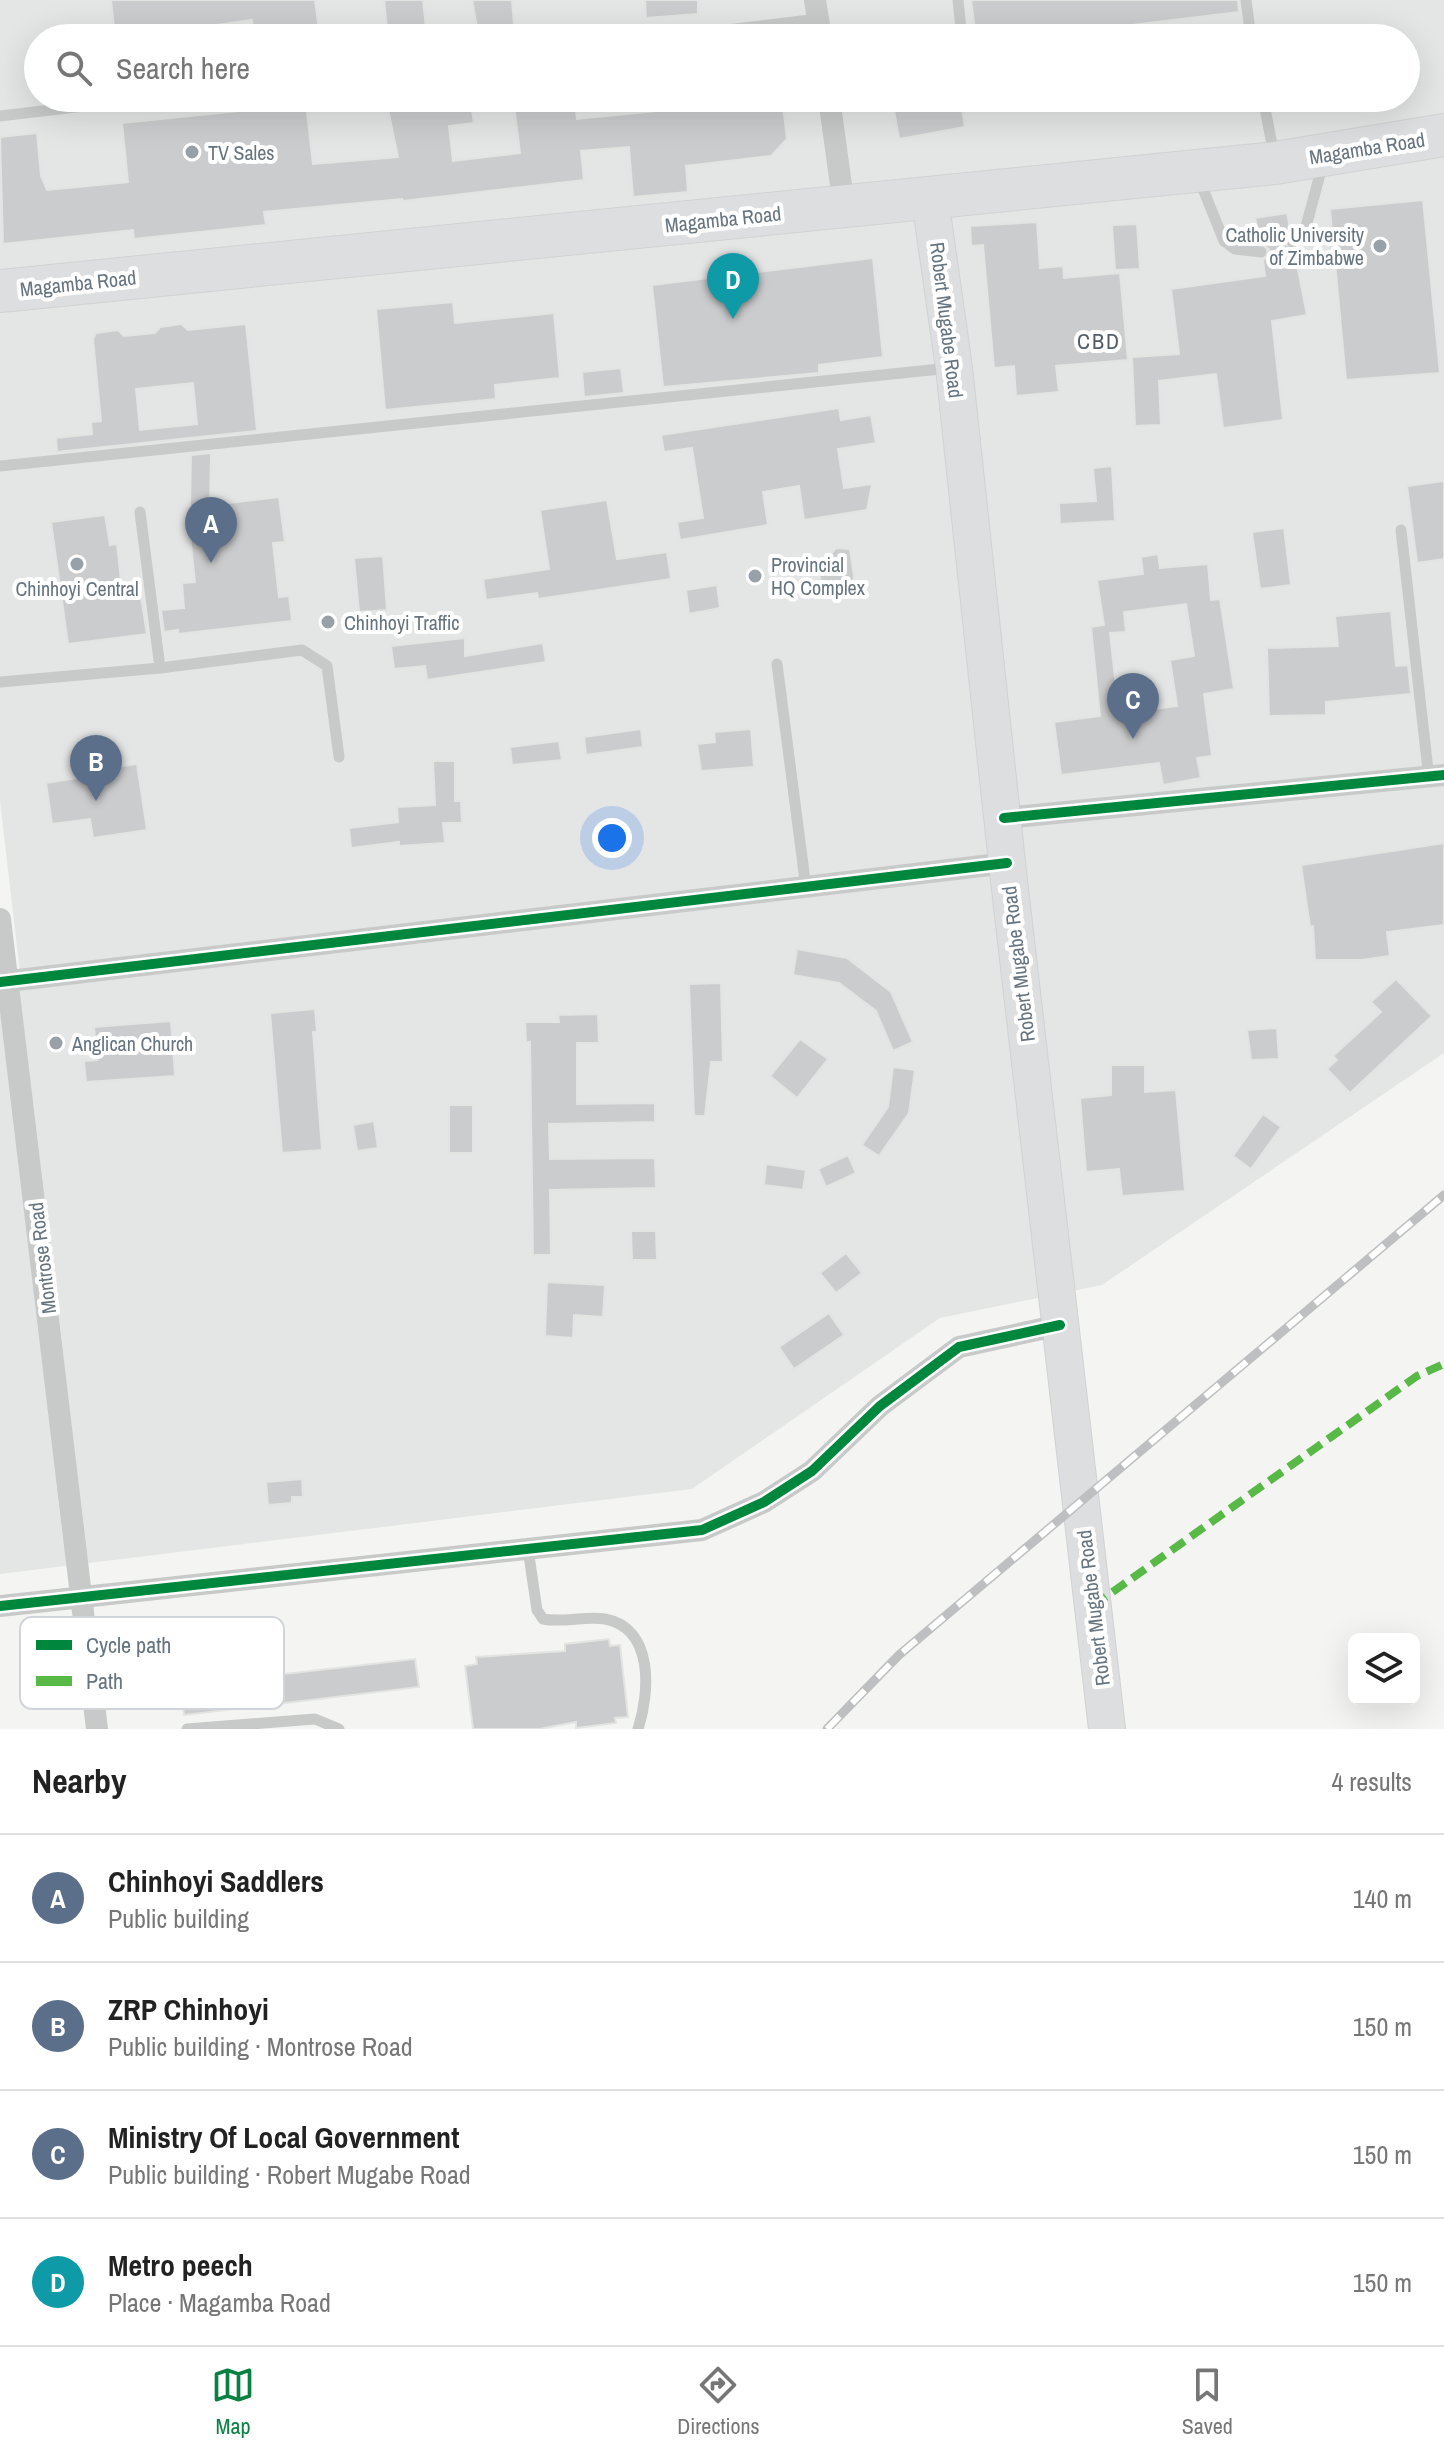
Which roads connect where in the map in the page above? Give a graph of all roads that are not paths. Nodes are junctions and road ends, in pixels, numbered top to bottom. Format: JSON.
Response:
{"nodes":[{"id":1,"x":958,"y":0,"type":"edge"},
{"id":2,"x":1246,"y":0,"type":"edge"},
{"id":3,"x":818,"y":19,"type":"edge"},
{"id":4,"x":776,"y":24,"type":"edge"},
{"id":5,"x":961,"y":24,"type":"edge"},
{"id":6,"x":1249,"y":24,"type":"edge"},
{"id":7,"x":34,"y":112,"type":"edge"},
{"id":8,"x":831,"y":112,"type":"edge"},
{"id":9,"x":1266,"y":112,"type":"edge"},
{"id":10,"x":0,"y":116,"type":"edge"},
{"id":11,"x":1444,"y":135,"type":"edge"},
{"id":12,"x":1325,"y":155,"type":"junction"},
{"id":13,"x":1275,"y":163,"type":"junction"},
{"id":14,"x":1195,"y":171,"type":"junction"},
{"id":15,"x":930,"y":199,"type":"junction"},
{"id":16,"x":844,"y":207,"type":"junction"},
{"id":17,"x":1292,"y":242,"type":"dead end"},
{"id":18,"x":1261,"y":252,"type":"dead end"},
{"id":19,"x":0,"y":291,"type":"edge"},
{"id":20,"x":954,"y":368,"type":"junction"},
{"id":21,"x":0,"y":466,"type":"edge"},
{"id":22,"x":140,"y":512,"type":"dead end"},
{"id":23,"x":1401,"y":530,"type":"dead end"},
{"id":24,"x":777,"y":664,"type":"dead end"},
{"id":25,"x":160,"y":668,"type":"junction"},
{"id":26,"x":0,"y":682,"type":"edge"},
{"id":27,"x":339,"y":757,"type":"dead end"},
{"id":28,"x":1437,"y":777,"type":"edge"},
{"id":29,"x":1004,"y":818,"type":"junction"},
{"id":30,"x":1007,"y":863,"type":"junction"},
{"id":31,"x":806,"y":888,"type":"junction"},
{"id":32,"x":0,"y":919,"type":"edge"},
{"id":33,"x":5,"y":981,"type":"edge"},
{"id":34,"x":1060,"y":1325,"type":"junction"},
{"id":35,"x":528,"y":1549,"type":"junction"},
{"id":36,"x":82,"y":1596,"type":"junction"},
{"id":37,"x":0,"y":1606,"type":"edge"},
{"id":38,"x":84,"y":1617,"type":"edge"},
{"id":39,"x":95,"y":1709,"type":"edge"},
{"id":40,"x":97,"y":1729,"type":"edge"},
{"id":41,"x":187,"y":1729,"type":"edge"},
{"id":42,"x":339,"y":1729,"type":"edge"},
{"id":43,"x":638,"y":1729,"type":"edge"},
{"id":44,"x":1107,"y":1729,"type":"edge"}],
"edges":[{"from":1,"to":5,"type":"lane"},
{"from":2,"to":6,"type":"lane"},
{"from":3,"to":4,"type":"lane"},
{"from":7,"to":10,"type":"lane"},
{"from":8,"to":16,"type":"street"},
{"from":9,"to":13,"type":"lane"},
{"from":11,"to":12,"type":"highway","name":"Magamba Road"},
{"from":12,"to":13,"type":"highway","name":"Magamba Road"},
{"from":12,"to":17,"type":"lane"},
{"from":13,"to":14,"type":"highway","name":"Magamba Road"},
{"from":14,"to":15,"type":"highway","name":"Magamba Road"},
{"from":14,"to":18,"type":"lane"},
{"from":15,"to":16,"type":"highway","name":"Magamba Road"},
{"from":15,"to":20,"type":"main road","name":"Robert Mugabe Road"},
{"from":16,"to":19,"type":"highway","name":"Magamba Road"},
{"from":20,"to":21,"type":"lane"},
{"from":20,"to":29,"type":"main road","name":"Robert Mugabe Road"},
{"from":22,"to":25,"type":"lane"},
{"from":23,"to":28,"type":"lane"},
{"from":24,"to":31,"type":"lane"},
{"from":25,"to":26,"type":"lane"},
{"from":25,"to":27,"type":"lane"},
{"from":28,"to":29,"type":"street"},
{"from":29,"to":30,"type":"main road","name":"Robert Mugabe Road"},
{"from":30,"to":31,"type":"street"},
{"from":30,"to":34,"type":"main road","name":"Robert Mugabe Road"},
{"from":31,"to":33,"type":"street"},
{"from":32,"to":33,"type":"street","name":"Montrose Road"},
{"from":33,"to":36,"type":"street","name":"Montrose Road"},
{"from":34,"to":35,"type":"street"},
{"from":34,"to":44,"type":"main road","name":"Robert Mugabe Road"},
{"from":35,"to":36,"type":"street"},
{"from":35,"to":43,"type":"lane"},
{"from":36,"to":37,"type":"street"},
{"from":36,"to":38,"type":"street","name":"Montrose Road"},
{"from":39,"to":40,"type":"street","name":"Montrose Road"},
{"from":41,"to":42,"type":"lane"}]}
